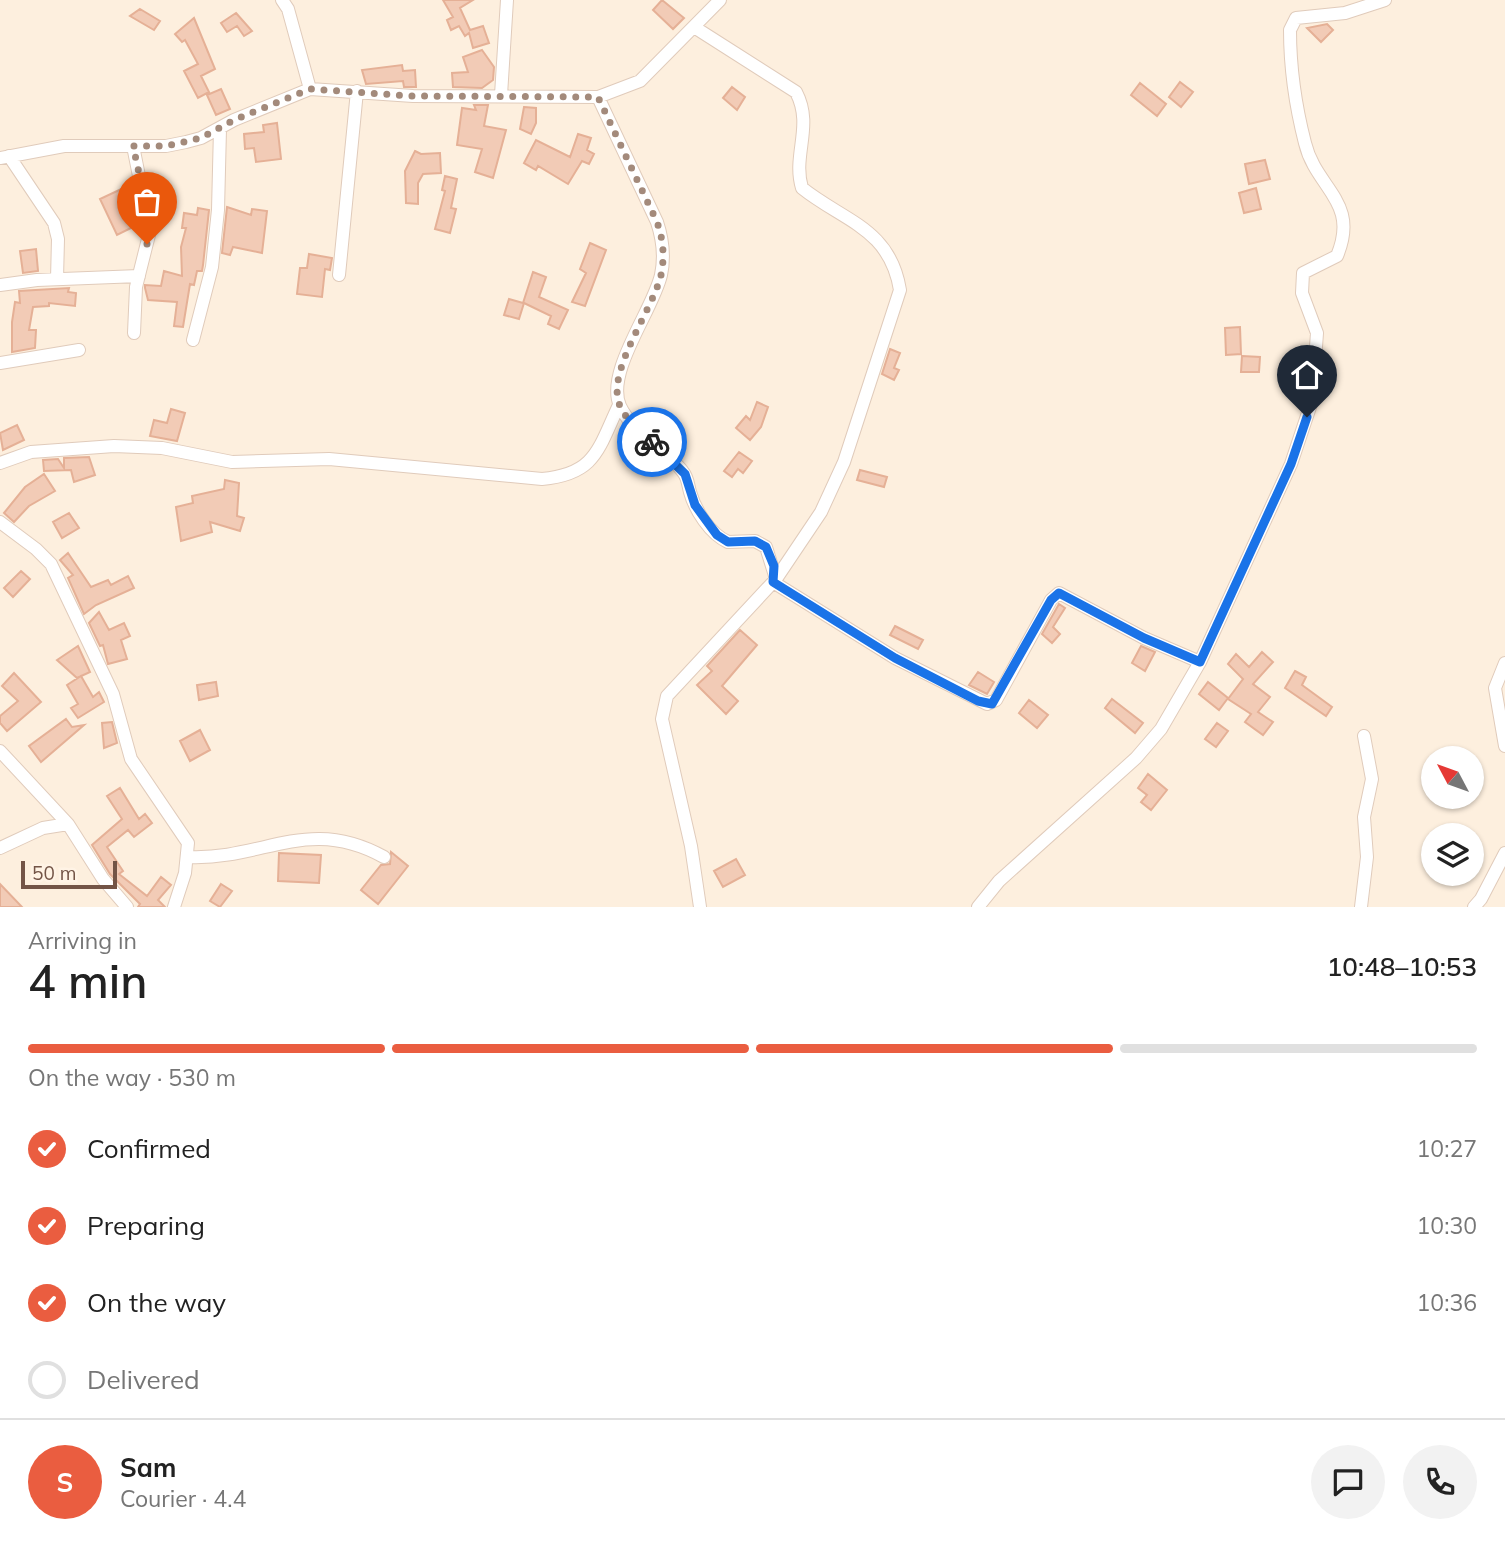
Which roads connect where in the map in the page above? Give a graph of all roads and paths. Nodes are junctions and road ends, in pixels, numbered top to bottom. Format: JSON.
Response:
{"nodes":[{"id":1,"x":282,"y":0,"type":"edge"},
{"id":2,"x":507,"y":0,"type":"edge"},
{"id":3,"x":720,"y":0,"type":"edge"},
{"id":4,"x":1385,"y":0,"type":"edge"},
{"id":5,"x":694,"y":27,"type":"junction"},
{"id":6,"x":310,"y":89,"type":"junction"},
{"id":7,"x":357,"y":91,"type":"junction"},
{"id":8,"x":501,"y":95,"type":"junction"},
{"id":9,"x":598,"y":97,"type":"junction"},
{"id":10,"x":220,"y":129,"type":"junction"},
{"id":11,"x":133,"y":146,"type":"junction"},
{"id":12,"x":4,"y":157,"type":"edge"},
{"id":13,"x":339,"y":275,"type":"dead end"},
{"id":14,"x":139,"y":276,"type":"junction"},
{"id":15,"x":57,"y":279,"type":"junction"},
{"id":16,"x":0,"y":285,"type":"edge"},
{"id":17,"x":134,"y":333,"type":"dead end"},
{"id":18,"x":193,"y":340,"type":"dead end"},
{"id":19,"x":79,"y":351,"type":"dead end"},
{"id":20,"x":0,"y":363,"type":"edge"},
{"id":21,"x":619,"y":405,"type":"junction"},
{"id":22,"x":0,"y":463,"type":"edge"},
{"id":23,"x":0,"y":522,"type":"edge"},
{"id":24,"x":774,"y":581,"type":"junction"},
{"id":25,"x":1200,"y":662,"type":"junction"},
{"id":26,"x":1505,"y":663,"type":"edge"},
{"id":27,"x":1364,"y":736,"type":"dead end"},
{"id":28,"x":1505,"y":746,"type":"edge"},
{"id":29,"x":0,"y":753,"type":"edge"},
{"id":30,"x":68,"y":824,"type":"junction"},
{"id":31,"x":0,"y":848,"type":"edge"},
{"id":32,"x":1505,"y":853,"type":"edge"},
{"id":33,"x":188,"y":857,"type":"junction"},
{"id":34,"x":384,"y":857,"type":"dead end"},
{"id":35,"x":127,"y":907,"type":"edge"},
{"id":36,"x":174,"y":907,"type":"edge"},
{"id":37,"x":700,"y":907,"type":"edge"},
{"id":38,"x":978,"y":907,"type":"edge"},
{"id":39,"x":1361,"y":907,"type":"edge"},
{"id":40,"x":1474,"y":907,"type":"edge"}],
"edges":[{"from":1,"to":6,"type":"street"},
{"from":2,"to":8,"type":"street"},
{"from":3,"to":5,"type":"street"},
{"from":4,"to":25,"type":"street"},
{"from":5,"to":9,"type":"street"},
{"from":5,"to":24,"type":"street"},
{"from":6,"to":7,"type":"street"},
{"from":6,"to":10,"type":"street"},
{"from":7,"to":8,"type":"street"},
{"from":7,"to":13,"type":"street"},
{"from":8,"to":9,"type":"street"},
{"from":9,"to":21,"type":"street"},
{"from":10,"to":11,"type":"street"},
{"from":10,"to":18,"type":"street"},
{"from":11,"to":12,"type":"street"},
{"from":11,"to":14,"type":"street"},
{"from":12,"to":15,"type":"street"},
{"from":14,"to":15,"type":"street"},
{"from":14,"to":17,"type":"street"},
{"from":15,"to":16,"type":"street"},
{"from":19,"to":20,"type":"street"},
{"from":21,"to":22,"type":"street"},
{"from":21,"to":24,"type":"street"},
{"from":23,"to":33,"type":"street"},
{"from":24,"to":25,"type":"street"},
{"from":24,"to":37,"type":"street"},
{"from":25,"to":38,"type":"street"},
{"from":26,"to":28,"type":"street"},
{"from":27,"to":39,"type":"street"},
{"from":29,"to":30,"type":"street"},
{"from":30,"to":31,"type":"street"},
{"from":30,"to":35,"type":"street"},
{"from":32,"to":40,"type":"street"},
{"from":33,"to":34,"type":"street"},
{"from":33,"to":36,"type":"street"}]}
